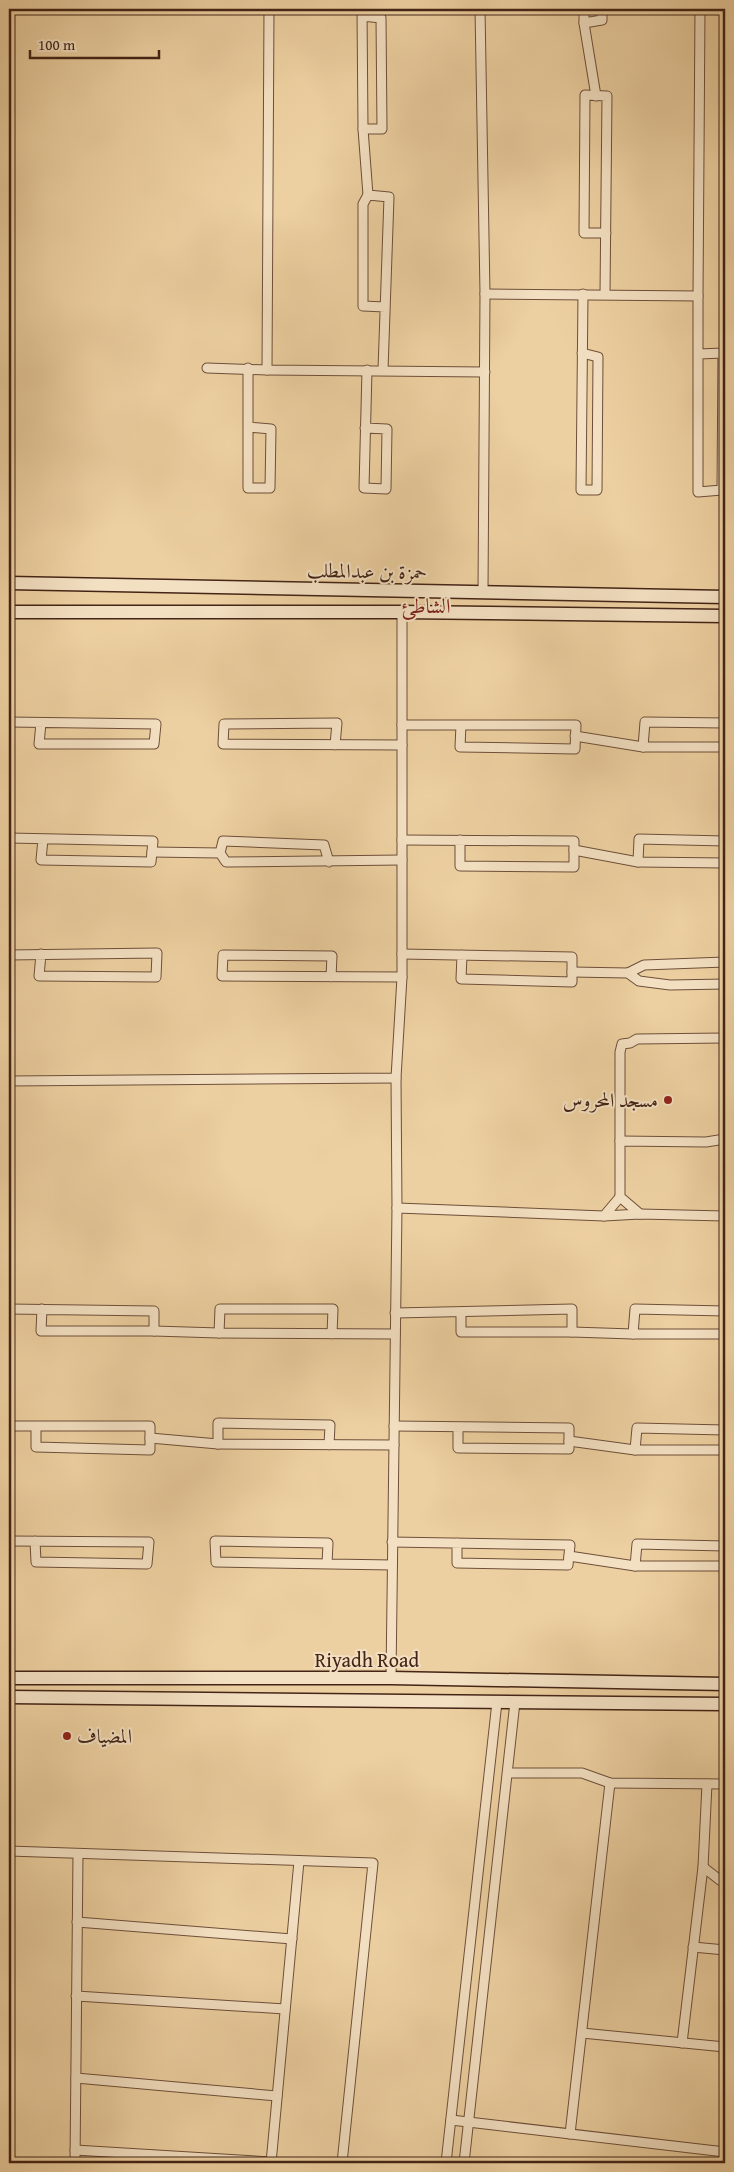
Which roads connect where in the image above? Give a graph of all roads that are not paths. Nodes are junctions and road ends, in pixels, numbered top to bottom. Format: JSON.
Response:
{"nodes":[{"id":1,"x":269,"y":9,"type":"edge"},
{"id":2,"x":480,"y":9,"type":"edge"},
{"id":3,"x":584,"y":9,"type":"edge"},
{"id":4,"x":602,"y":9,"type":"edge"},
{"id":5,"x":700,"y":9,"type":"edge"},
{"id":6,"x":362,"y":13,"type":"edge"},
{"id":7,"x":584,"y":23,"type":"junction"},
{"id":8,"x":596,"y":96,"type":"junction"},
{"id":9,"x":362,"y":129,"type":"junction"},
{"id":10,"x":368,"y":195,"type":"junction"},
{"id":11,"x":606,"y":233,"type":"junction"},
{"id":12,"x":486,"y":294,"type":"junction"},
{"id":13,"x":583,"y":294,"type":"junction"},
{"id":14,"x":605,"y":294,"type":"junction"},
{"id":15,"x":698,"y":296,"type":"junction"},
{"id":16,"x":385,"y":307,"type":"junction"},
{"id":17,"x":582,"y":353,"type":"junction"},
{"id":18,"x":699,"y":354,"type":"junction"},
{"id":19,"x":207,"y":368,"type":"dead end"},
{"id":20,"x":248,"y":368,"type":"junction"},
{"id":21,"x":267,"y":370,"type":"junction"},
{"id":22,"x":367,"y":370,"type":"junction"},
{"id":23,"x":383,"y":370,"type":"junction"},
{"id":24,"x":485,"y":372,"type":"junction"},
{"id":25,"x":248,"y":427,"type":"junction"},
{"id":26,"x":365,"y":428,"type":"junction"},
{"id":27,"x":9,"y":583,"type":"edge"},
{"id":28,"x":483,"y":592,"type":"junction"},
{"id":29,"x":629,"y":596,"type":"junction"},
{"id":30,"x":675,"y":597,"type":"junction"},
{"id":31,"x":725,"y":597,"type":"edge"},
{"id":32,"x":9,"y":612,"type":"edge"},
{"id":33,"x":402,"y":612,"type":"junction"},
{"id":34,"x":623,"y":614,"type":"junction"},
{"id":35,"x":668,"y":615,"type":"junction"},
{"id":36,"x":725,"y":616,"type":"edge"},
{"id":37,"x":9,"y":722,"type":"edge"},
{"id":38,"x":41,"y":723,"type":"junction"},
{"id":39,"x":725,"y":723,"type":"edge"},
{"id":40,"x":402,"y":725,"type":"junction"},
{"id":41,"x":461,"y":725,"type":"junction"},
{"id":42,"x":575,"y":736,"type":"junction"},
{"id":43,"x":336,"y":745,"type":"junction"},
{"id":44,"x":402,"y":745,"type":"junction"},
{"id":45,"x":643,"y":747,"type":"junction"},
{"id":46,"x":725,"y":747,"type":"edge"},
{"id":47,"x":9,"y":838,"type":"edge"},
{"id":48,"x":43,"y":839,"type":"junction"},
{"id":49,"x":402,"y":840,"type":"junction"},
{"id":50,"x":460,"y":840,"type":"junction"},
{"id":51,"x":725,"y":841,"type":"edge"},
{"id":52,"x":574,"y":850,"type":"junction"},
{"id":53,"x":152,"y":852,"type":"junction"},
{"id":54,"x":220,"y":853,"type":"junction"},
{"id":55,"x":402,"y":860,"type":"junction"},
{"id":56,"x":328,"y":862,"type":"junction"},
{"id":57,"x":638,"y":862,"type":"junction"},
{"id":58,"x":725,"y":863,"type":"edge"},
{"id":59,"x":9,"y":954,"type":"edge"},
{"id":60,"x":41,"y":954,"type":"junction"},
{"id":61,"x":402,"y":954,"type":"junction"},
{"id":62,"x":462,"y":955,"type":"junction"},
{"id":63,"x":725,"y":962,"type":"edge"},
{"id":64,"x":572,"y":972,"type":"junction"},
{"id":65,"x":628,"y":972,"type":"junction"},
{"id":66,"x":331,"y":977,"type":"junction"},
{"id":67,"x":402,"y":977,"type":"junction"},
{"id":68,"x":725,"y":984,"type":"edge"},
{"id":69,"x":725,"y":1038,"type":"edge"},
{"id":70,"x":396,"y":1078,"type":"junction"},
{"id":71,"x":9,"y":1081,"type":"edge"},
{"id":72,"x":725,"y":1139,"type":"edge"},
{"id":73,"x":620,"y":1142,"type":"junction"},
{"id":74,"x":620,"y":1197,"type":"junction"},
{"id":75,"x":397,"y":1208,"type":"junction"},
{"id":76,"x":640,"y":1214,"type":"junction"},
{"id":77,"x":604,"y":1216,"type":"junction"},
{"id":78,"x":725,"y":1216,"type":"edge"},
{"id":79,"x":9,"y":1309,"type":"edge"},
{"id":80,"x":42,"y":1309,"type":"junction"},
{"id":81,"x":725,"y":1311,"type":"edge"},
{"id":82,"x":461,"y":1312,"type":"junction"},
{"id":83,"x":396,"y":1313,"type":"junction"},
{"id":84,"x":154,"y":1331,"type":"junction"},
{"id":85,"x":572,"y":1332,"type":"junction"},
{"id":86,"x":219,"y":1333,"type":"junction"},
{"id":87,"x":332,"y":1334,"type":"junction"},
{"id":88,"x":395,"y":1334,"type":"junction"},
{"id":89,"x":634,"y":1334,"type":"junction"},
{"id":90,"x":725,"y":1334,"type":"edge"},
{"id":91,"x":9,"y":1426,"type":"edge"},
{"id":92,"x":36,"y":1426,"type":"junction"},
{"id":93,"x":394,"y":1426,"type":"junction"},
{"id":94,"x":458,"y":1427,"type":"junction"},
{"id":95,"x":725,"y":1430,"type":"edge"},
{"id":96,"x":150,"y":1438,"type":"junction"},
{"id":97,"x":569,"y":1441,"type":"junction"},
{"id":98,"x":218,"y":1444,"type":"junction"},
{"id":99,"x":329,"y":1444,"type":"junction"},
{"id":100,"x":394,"y":1445,"type":"junction"},
{"id":101,"x":635,"y":1450,"type":"junction"},
{"id":102,"x":725,"y":1450,"type":"edge"},
{"id":103,"x":9,"y":1541,"type":"edge"},
{"id":104,"x":36,"y":1541,"type":"junction"},
{"id":105,"x":392,"y":1542,"type":"junction"},
{"id":106,"x":457,"y":1543,"type":"junction"},
{"id":107,"x":725,"y":1546,"type":"edge"},
{"id":108,"x":569,"y":1556,"type":"junction"},
{"id":109,"x":327,"y":1564,"type":"junction"},
{"id":110,"x":392,"y":1565,"type":"junction"},
{"id":111,"x":635,"y":1566,"type":"junction"},
{"id":112,"x":725,"y":1566,"type":"edge"},
{"id":113,"x":9,"y":1678,"type":"edge"},
{"id":114,"x":391,"y":1678,"type":"junction"},
{"id":115,"x":725,"y":1684,"type":"edge"},
{"id":116,"x":9,"y":1698,"type":"edge"},
{"id":117,"x":498,"y":1702,"type":"junction"},
{"id":118,"x":516,"y":1702,"type":"junction"},
{"id":119,"x":725,"y":1704,"type":"edge"},
{"id":120,"x":508,"y":1773,"type":"junction"},
{"id":121,"x":610,"y":1783,"type":"junction"},
{"id":122,"x":707,"y":1784,"type":"junction"},
{"id":123,"x":725,"y":1784,"type":"edge"},
{"id":124,"x":9,"y":1851,"type":"edge"},
{"id":125,"x":78,"y":1854,"type":"junction"},
{"id":126,"x":299,"y":1861,"type":"junction"},
{"id":127,"x":703,"y":1867,"type":"junction"},
{"id":128,"x":723,"y":1881,"type":"edge"},
{"id":129,"x":701,"y":1884,"type":"junction"},
{"id":130,"x":77,"y":1922,"type":"junction"},
{"id":131,"x":292,"y":1939,"type":"junction"},
{"id":132,"x":693,"y":1947,"type":"junction"},
{"id":133,"x":725,"y":1950,"type":"edge"},
{"id":134,"x":76,"y":1996,"type":"junction"},
{"id":135,"x":285,"y":2008,"type":"junction"},
{"id":136,"x":582,"y":2034,"type":"junction"},
{"id":137,"x":682,"y":2043,"type":"junction"},
{"id":138,"x":725,"y":2047,"type":"edge"},
{"id":139,"x":76,"y":2078,"type":"junction"},
{"id":140,"x":277,"y":2096,"type":"junction"},
{"id":141,"x":451,"y":2120,"type":"junction"},
{"id":142,"x":469,"y":2122,"type":"junction"},
{"id":143,"x":570,"y":2134,"type":"junction"},
{"id":144,"x":75,"y":2150,"type":"junction"},
{"id":145,"x":725,"y":2152,"type":"edge"},
{"id":146,"x":75,"y":2163,"type":"edge"},
{"id":147,"x":271,"y":2163,"type":"edge"},
{"id":148,"x":342,"y":2163,"type":"edge"},
{"id":149,"x":446,"y":2163,"type":"edge"},
{"id":150,"x":464,"y":2163,"type":"edge"}],
"edges":[{"from":1,"to":21,"type":"street"},
{"from":2,"to":12,"type":"street"},
{"from":3,"to":7,"type":"street"},
{"from":4,"to":7,"type":"street"},
{"from":5,"to":15,"type":"street"},
{"from":6,"to":9,"type":"street"},
{"from":6,"to":9,"type":"street"},
{"from":7,"to":8,"type":"street"},
{"from":8,"to":11,"type":"street"},
{"from":8,"to":11,"type":"street"},
{"from":9,"to":10,"type":"street"},
{"from":10,"to":16,"type":"street"},
{"from":10,"to":16,"type":"street"},
{"from":11,"to":14,"type":"street"},
{"from":12,"to":13,"type":"street"},
{"from":12,"to":24,"type":"street"},
{"from":13,"to":14,"type":"street"},
{"from":13,"to":17,"type":"street"},
{"from":14,"to":15,"type":"street"},
{"from":15,"to":18,"type":"street"},
{"from":16,"to":23,"type":"street"},
{"from":17,"to":17,"type":"street"},
{"from":18,"to":18,"type":"street"},
{"from":19,"to":20,"type":"street"},
{"from":20,"to":21,"type":"street"},
{"from":20,"to":25,"type":"street"},
{"from":21,"to":22,"type":"street"},
{"from":22,"to":23,"type":"street"},
{"from":22,"to":26,"type":"street"},
{"from":23,"to":24,"type":"street"},
{"from":24,"to":28,"type":"street"},
{"from":25,"to":25,"type":"street"},
{"from":26,"to":26,"type":"street"},
{"from":27,"to":28,"type":"street","name":"حمزة بن عبدالمطلب"},
{"from":28,"to":29,"type":"street","name":"حمزة بن عبدالمطلب"},
{"from":29,"to":30,"type":"street","name":"حمزة بن عبدالمطلب"},
{"from":29,"to":34,"type":"street"},
{"from":30,"to":31,"type":"street","name":"حمزة بن عبدالمطلب"},
{"from":30,"to":35,"type":"street"},
{"from":32,"to":33,"type":"street","name":"حمزة بن عبدالمطلب"},
{"from":33,"to":34,"type":"street","name":"حمزة بن عبدالمطلب"},
{"from":33,"to":40,"type":"street"},
{"from":34,"to":35,"type":"street","name":"حمزة بن عبدالمطلب"},
{"from":35,"to":36,"type":"street","name":"حمزة بن عبدالمطلب"},
{"from":37,"to":38,"type":"street"},
{"from":38,"to":38,"type":"street"},
{"from":39,"to":45,"type":"street"},
{"from":40,"to":41,"type":"street"},
{"from":40,"to":44,"type":"street"},
{"from":41,"to":42,"type":"street"},
{"from":41,"to":42,"type":"street"},
{"from":42,"to":45,"type":"street"},
{"from":43,"to":43,"type":"street"},
{"from":43,"to":44,"type":"street"},
{"from":44,"to":49,"type":"street"},
{"from":45,"to":46,"type":"street"},
{"from":47,"to":48,"type":"street"},
{"from":48,"to":53,"type":"street"},
{"from":48,"to":53,"type":"street"},
{"from":49,"to":50,"type":"street"},
{"from":49,"to":55,"type":"street"},
{"from":50,"to":52,"type":"street"},
{"from":50,"to":52,"type":"street"},
{"from":51,"to":57,"type":"street"},
{"from":52,"to":57,"type":"street"},
{"from":53,"to":54,"type":"street"},
{"from":54,"to":56,"type":"street"},
{"from":54,"to":56,"type":"street"},
{"from":55,"to":56,"type":"street"},
{"from":55,"to":61,"type":"street"},
{"from":57,"to":58,"type":"street"},
{"from":59,"to":60,"type":"street"},
{"from":60,"to":60,"type":"street"},
{"from":61,"to":62,"type":"street"},
{"from":61,"to":67,"type":"street"},
{"from":62,"to":64,"type":"street"},
{"from":62,"to":64,"type":"street"},
{"from":63,"to":65,"type":"street"},
{"from":64,"to":65,"type":"street"},
{"from":65,"to":68,"type":"street"},
{"from":66,"to":66,"type":"street"},
{"from":66,"to":67,"type":"street"},
{"from":67,"to":70,"type":"street"},
{"from":69,"to":73,"type":"street"},
{"from":70,"to":71,"type":"street"},
{"from":70,"to":75,"type":"street"},
{"from":72,"to":73,"type":"street"},
{"from":73,"to":74,"type":"street"},
{"from":74,"to":76,"type":"street"},
{"from":74,"to":77,"type":"street"},
{"from":75,"to":77,"type":"street"},
{"from":75,"to":83,"type":"street"},
{"from":76,"to":77,"type":"street"},
{"from":76,"to":78,"type":"street"},
{"from":79,"to":80,"type":"street"},
{"from":80,"to":84,"type":"street"},
{"from":80,"to":84,"type":"street"},
{"from":81,"to":89,"type":"street"},
{"from":82,"to":83,"type":"street"},
{"from":82,"to":85,"type":"street"},
{"from":82,"to":85,"type":"street"},
{"from":83,"to":88,"type":"street"},
{"from":84,"to":86,"type":"street"},
{"from":85,"to":89,"type":"street"},
{"from":86,"to":87,"type":"street"},
{"from":86,"to":87,"type":"street"},
{"from":87,"to":88,"type":"street"},
{"from":88,"to":93,"type":"street"},
{"from":89,"to":90,"type":"street"},
{"from":91,"to":92,"type":"street"},
{"from":92,"to":96,"type":"street"},
{"from":92,"to":96,"type":"street"},
{"from":93,"to":94,"type":"street"},
{"from":93,"to":100,"type":"street"},
{"from":94,"to":97,"type":"street"},
{"from":94,"to":97,"type":"street"},
{"from":95,"to":101,"type":"street"},
{"from":96,"to":98,"type":"street"},
{"from":97,"to":101,"type":"street"},
{"from":98,"to":99,"type":"street"},
{"from":98,"to":99,"type":"street"},
{"from":99,"to":100,"type":"street"},
{"from":100,"to":105,"type":"street"},
{"from":101,"to":102,"type":"street"},
{"from":103,"to":104,"type":"street"},
{"from":104,"to":104,"type":"street"},
{"from":105,"to":106,"type":"street"},
{"from":105,"to":110,"type":"street"},
{"from":106,"to":108,"type":"street"},
{"from":106,"to":108,"type":"street"},
{"from":107,"to":111,"type":"street"},
{"from":108,"to":111,"type":"street"},
{"from":109,"to":109,"type":"street"},
{"from":109,"to":110,"type":"street"},
{"from":110,"to":114,"type":"street"},
{"from":111,"to":112,"type":"street"},
{"from":113,"to":114,"type":"street","name":"Riyadh Road"},
{"from":114,"to":115,"type":"street","name":"Riyadh Road"},
{"from":116,"to":117,"type":"street"},
{"from":117,"to":118,"type":"street"},
{"from":117,"to":141,"type":"street"},
{"from":118,"to":119,"type":"street"},
{"from":118,"to":120,"type":"street"},
{"from":120,"to":121,"type":"street"},
{"from":120,"to":142,"type":"street"},
{"from":121,"to":122,"type":"street"},
{"from":121,"to":136,"type":"street"},
{"from":122,"to":123,"type":"street"},
{"from":122,"to":127,"type":"street"},
{"from":124,"to":125,"type":"street"},
{"from":125,"to":126,"type":"street"},
{"from":125,"to":130,"type":"street"},
{"from":126,"to":131,"type":"street"},
{"from":126,"to":148,"type":"street"},
{"from":127,"to":128,"type":"street"},
{"from":127,"to":129,"type":"street"},
{"from":128,"to":129,"type":"street"},
{"from":129,"to":132,"type":"street"},
{"from":130,"to":131,"type":"street"},
{"from":130,"to":134,"type":"street"},
{"from":131,"to":135,"type":"street"},
{"from":132,"to":133,"type":"street"},
{"from":132,"to":137,"type":"street"},
{"from":134,"to":135,"type":"street"},
{"from":134,"to":139,"type":"street"},
{"from":135,"to":140,"type":"street"},
{"from":136,"to":137,"type":"street"},
{"from":136,"to":143,"type":"street"},
{"from":137,"to":138,"type":"street"},
{"from":139,"to":140,"type":"street"},
{"from":139,"to":144,"type":"street"},
{"from":140,"to":147,"type":"street"},
{"from":141,"to":142,"type":"street"},
{"from":141,"to":149,"type":"street"},
{"from":142,"to":143,"type":"street"},
{"from":142,"to":150,"type":"street"},
{"from":143,"to":145,"type":"street"},
{"from":144,"to":146,"type":"street"},
{"from":144,"to":147,"type":"street"}]}
